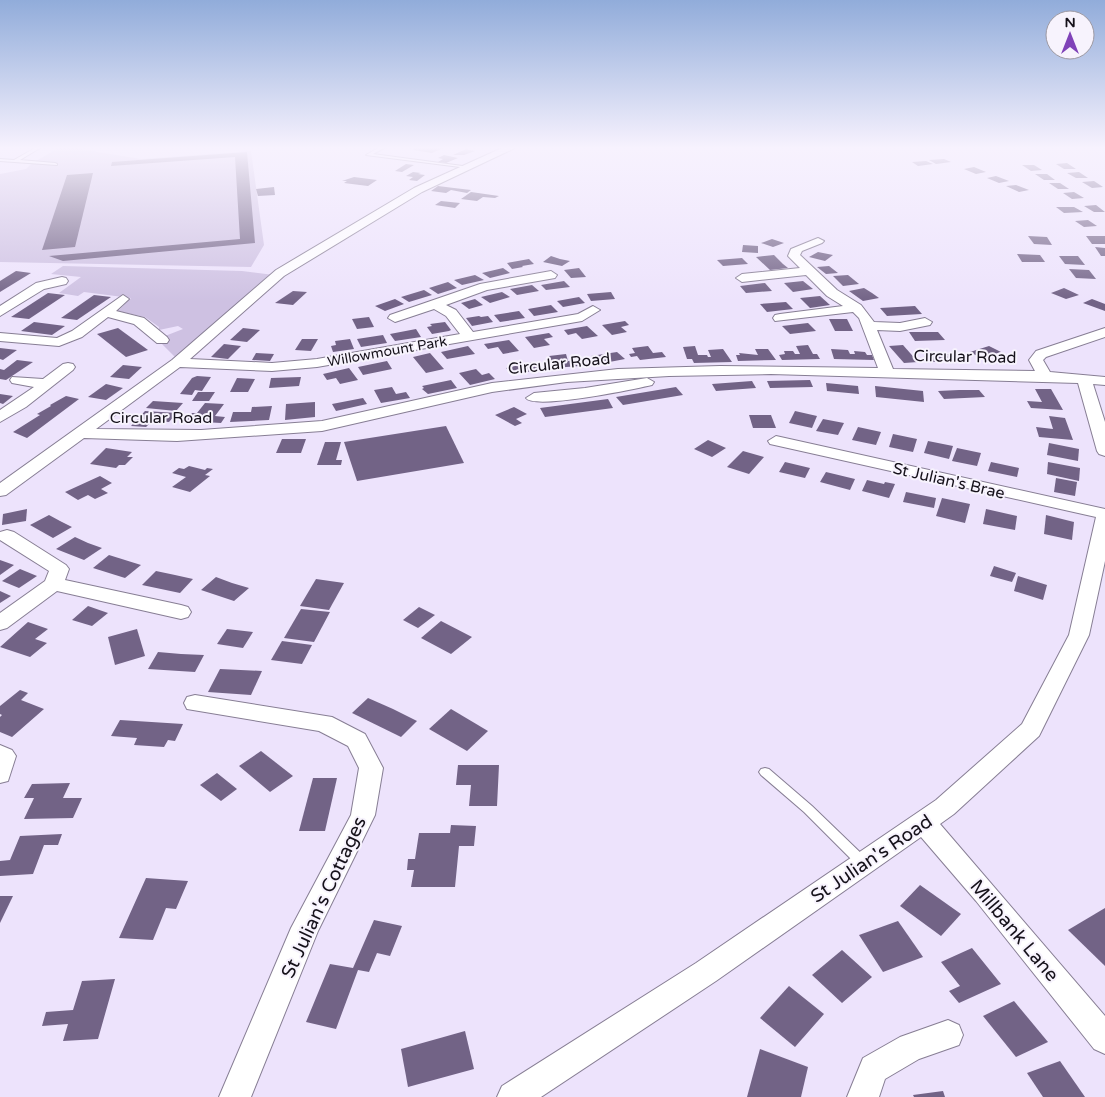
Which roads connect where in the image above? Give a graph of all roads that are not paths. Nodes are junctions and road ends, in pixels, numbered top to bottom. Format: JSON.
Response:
{"nodes":[{"id":1,"x":403,"y":199,"type":"edge"},
{"id":2,"x":818,"y":241,"type":"dead end"},
{"id":3,"x":809,"y":271,"type":"junction"},
{"id":4,"x":543,"y":274,"type":"dead end"},
{"id":5,"x":748,"y":276,"type":"dead end"},
{"id":6,"x":62,"y":281,"type":"dead end"},
{"id":7,"x":124,"y":300,"type":"dead end"},
{"id":8,"x":435,"y":304,"type":"junction"},
{"id":9,"x":3,"y":307,"type":"edge"},
{"id":10,"x":856,"y":308,"type":"junction"},
{"id":11,"x":593,"y":310,"type":"dead end"},
{"id":12,"x":106,"y":312,"type":"junction"},
{"id":13,"x":394,"y":318,"type":"dead end"},
{"id":14,"x":780,"y":318,"type":"dead end"},
{"id":15,"x":925,"y":322,"type":"dead end"},
{"id":16,"x":868,"y":326,"type":"junction"},
{"id":17,"x":174,"y":330,"type":"dead end"},
{"id":18,"x":1105,"y":332,"type":"edge"},
{"id":19,"x":0,"y":337,"type":"edge"},
{"id":20,"x":470,"y":337,"type":"junction"},
{"id":21,"x":177,"y":363,"type":"junction"},
{"id":22,"x":68,"y":367,"type":"dead end"},
{"id":23,"x":887,"y":372,"type":"junction"},
{"id":24,"x":1044,"y":375,"type":"junction"},
{"id":25,"x":595,"y":376,"type":"junction"},
{"id":26,"x":1084,"y":378,"type":"junction"},
{"id":27,"x":18,"y":380,"type":"dead end"},
{"id":28,"x":658,"y":381,"type":"dead end"},
{"id":29,"x":1105,"y":381,"type":"edge"},
{"id":30,"x":46,"y":384,"type":"junction"},
{"id":31,"x":605,"y":390,"type":"junction"},
{"id":32,"x":534,"y":398,"type":"dead end"},
{"id":33,"x":0,"y":416,"type":"edge"},
{"id":34,"x":81,"y":433,"type":"junction"},
{"id":35,"x":776,"y":441,"type":"dead end"},
{"id":36,"x":1105,"y":451,"type":"edge"},
{"id":37,"x":0,"y":491,"type":"edge"},
{"id":38,"x":1105,"y":516,"type":"edge"},
{"id":39,"x":8,"y":536,"type":"dead end"},
{"id":40,"x":54,"y":584,"type":"junction"},
{"id":41,"x":181,"y":612,"type":"dead end"},
{"id":42,"x":0,"y":623,"type":"edge"},
{"id":43,"x":195,"y":704,"type":"dead end"},
{"id":44,"x":0,"y":754,"type":"edge"},
{"id":45,"x":765,"y":772,"type":"dead end"},
{"id":46,"x":0,"y":774,"type":"edge"},
{"id":47,"x":923,"y":822,"type":"junction"},
{"id":48,"x":864,"y":863,"type":"junction"},
{"id":49,"x":948,"y":1035,"type":"dead end"},
{"id":50,"x":1105,"y":1039,"type":"edge"},
{"id":51,"x":235,"y":1097,"type":"edge"},
{"id":52,"x":513,"y":1097,"type":"edge"},
{"id":53,"x":863,"y":1097,"type":"edge"}],
"edges":[{"from":1,"to":21,"type":"street"},
{"from":2,"to":3,"type":"street"},
{"from":3,"to":5,"type":"street"},
{"from":3,"to":10,"type":"street"},
{"from":4,"to":8,"type":"street"},
{"from":6,"to":9,"type":"street"},
{"from":7,"to":12,"type":"street"},
{"from":8,"to":13,"type":"street"},
{"from":8,"to":20,"type":"street"},
{"from":10,"to":14,"type":"street"},
{"from":10,"to":16,"type":"street"},
{"from":11,"to":20,"type":"street","name":"Willowmount Park"},
{"from":12,"to":17,"type":"street"},
{"from":12,"to":19,"type":"street"},
{"from":15,"to":16,"type":"street"},
{"from":16,"to":23,"type":"street"},
{"from":18,"to":24,"type":"street","name":"Circular Road"},
{"from":20,"to":21,"type":"street","name":"Willowmount Park"},
{"from":21,"to":34,"type":"street"},
{"from":22,"to":30,"type":"street"},
{"from":23,"to":24,"type":"street","name":"Circular Road"},
{"from":23,"to":25,"type":"street","name":"Circular Road"},
{"from":24,"to":26,"type":"street","name":"Circular Road"},
{"from":25,"to":31,"type":"street"},
{"from":25,"to":34,"type":"street","name":"Circular Road"},
{"from":26,"to":29,"type":"street"},
{"from":26,"to":36,"type":"street"},
{"from":27,"to":30,"type":"street"},
{"from":28,"to":31,"type":"street"},
{"from":30,"to":33,"type":"street"},
{"from":31,"to":32,"type":"street"},
{"from":34,"to":37,"type":"street"},
{"from":35,"to":38,"type":"street","name":"St Julian's Brae"},
{"from":38,"to":47,"type":"street","name":"St Julian's Road"},
{"from":39,"to":40,"type":"street"},
{"from":40,"to":41,"type":"street"},
{"from":40,"to":42,"type":"street"},
{"from":43,"to":51,"type":"street","name":"St Julian's Cottages"},
{"from":44,"to":46,"type":"street"},
{"from":45,"to":48,"type":"lane"},
{"from":47,"to":48,"type":"street","name":"St Julian's Road"},
{"from":47,"to":50,"type":"street","name":"Millbank Lane"},
{"from":48,"to":52,"type":"street","name":"St Julian's Road"},
{"from":49,"to":53,"type":"street"}]}
